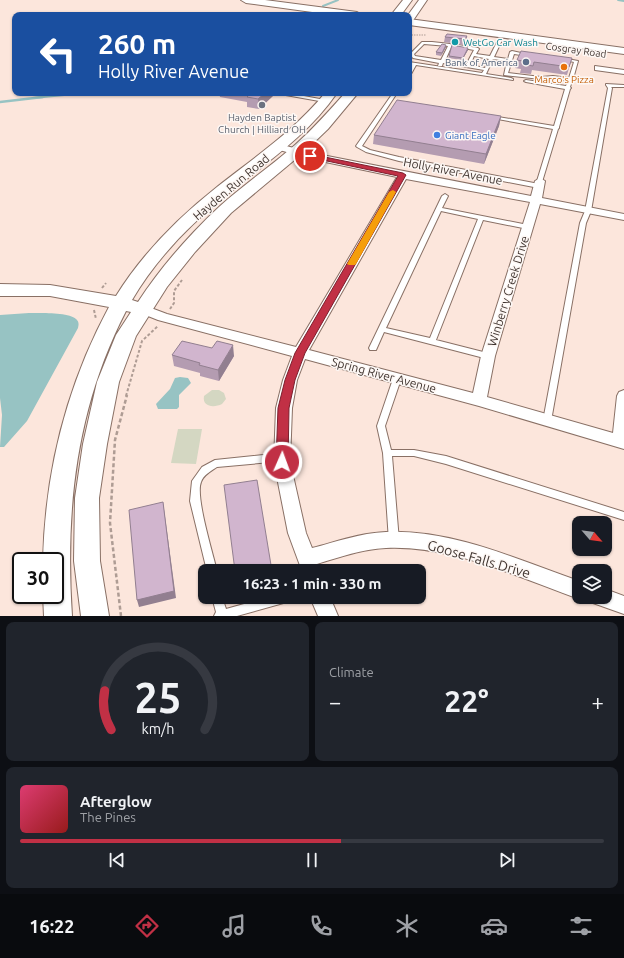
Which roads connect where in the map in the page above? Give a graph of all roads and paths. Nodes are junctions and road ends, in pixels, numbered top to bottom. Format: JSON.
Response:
{"nodes":[{"id":1,"x":246,"y":0,"type":"edge"},
{"id":2,"x":408,"y":0,"type":"edge"},
{"id":3,"x":423,"y":0,"type":"edge"},
{"id":4,"x":287,"y":7,"type":"junction"},
{"id":5,"x":303,"y":12,"type":"edge"},
{"id":6,"x":337,"y":12,"type":"edge"},
{"id":7,"x":398,"y":12,"type":"edge"},
{"id":8,"x":412,"y":16,"type":"edge"},
{"id":9,"x":412,"y":21,"type":"edge"},
{"id":10,"x":412,"y":28,"type":"edge"},
{"id":11,"x":500,"y":40,"type":"junction"},
{"id":12,"x":450,"y":45,"type":"junction"},
{"id":13,"x":624,"y":52,"type":"edge"},
{"id":14,"x":473,"y":55,"type":"junction"},
{"id":15,"x":534,"y":55,"type":"edge"},
{"id":16,"x":624,"y":56,"type":"edge"},
{"id":17,"x":491,"y":58,"type":"junction"},
{"id":18,"x":555,"y":58,"type":"edge"},
{"id":19,"x":509,"y":60,"type":"junction"},
{"id":20,"x":442,"y":62,"type":"junction"},
{"id":21,"x":412,"y":64,"type":"edge"},
{"id":22,"x":415,"y":64,"type":"junction"},
{"id":23,"x":467,"y":66,"type":"junction"},
{"id":24,"x":412,"y":68,"type":"edge"},
{"id":25,"x":439,"y":68,"type":"junction"},
{"id":26,"x":486,"y":68,"type":"junction"},
{"id":27,"x":598,"y":68,"type":"dead end"},
{"id":28,"x":624,"y":72,"type":"edge"},
{"id":29,"x":484,"y":74,"type":"junction"},
{"id":30,"x":572,"y":80,"type":"junction"},
{"id":31,"x":624,"y":86,"type":"edge"},
{"id":32,"x":569,"y":88,"type":"junction"},
{"id":33,"x":316,"y":96,"type":"edge"},
{"id":34,"x":349,"y":96,"type":"edge"},
{"id":35,"x":393,"y":96,"type":"edge"},
{"id":36,"x":328,"y":97,"type":"edge"},
{"id":37,"x":390,"y":100,"type":"junction"},
{"id":38,"x":398,"y":101,"type":"edge"},
{"id":39,"x":489,"y":116,"type":"edge"},
{"id":40,"x":557,"y":128,"type":"junction"},
{"id":41,"x":279,"y":147,"type":"junction"},
{"id":42,"x":296,"y":152,"type":"junction"},
{"id":43,"x":403,"y":175,"type":"junction"},
{"id":44,"x":540,"y":184,"type":"junction"},
{"id":45,"x":445,"y":196,"type":"dead end"},
{"id":46,"x":536,"y":200,"type":"junction"},
{"id":47,"x":439,"y":209,"type":"junction"},
{"id":48,"x":588,"y":211,"type":"junction"},
{"id":49,"x":624,"y":217,"type":"edge"},
{"id":50,"x":482,"y":218,"type":"junction"},
{"id":51,"x":528,"y":227,"type":"junction"},
{"id":52,"x":182,"y":280,"type":"dead end"},
{"id":53,"x":0,"y":290,"type":"edge"},
{"id":54,"x":120,"y":303,"type":"junction"},
{"id":55,"x":171,"y":307,"type":"dead end"},
{"id":56,"x":89,"y":308,"type":"dead end"},
{"id":57,"x":143,"y":309,"type":"junction"},
{"id":58,"x":94,"y":325,"type":"dead end"},
{"id":59,"x":158,"y":326,"type":"dead end"},
{"id":60,"x":382,"y":329,"type":"junction"},
{"id":61,"x":432,"y":341,"type":"junction"},
{"id":62,"x":373,"y":348,"type":"dead end"},
{"id":63,"x":300,"y":353,"type":"junction"},
{"id":64,"x":488,"y":356,"type":"junction"},
{"id":65,"x":397,"y":378,"type":"junction"},
{"id":66,"x":624,"y":396,"type":"edge"},
{"id":67,"x":479,"y":400,"type":"junction"},
{"id":68,"x":547,"y":421,"type":"junction"},
{"id":69,"x":622,"y":442,"type":"edge"},
{"id":70,"x":387,"y":453,"type":"junction"},
{"id":71,"x":282,"y":457,"type":"junction"},
{"id":72,"x":624,"y":516,"type":"edge"},
{"id":73,"x":394,"y":541,"type":"junction"},
{"id":74,"x":210,"y":564,"type":"edge"},
{"id":75,"x":309,"y":564,"type":"edge"},
{"id":76,"x":311,"y":564,"type":"edge"},
{"id":77,"x":572,"y":588,"type":"edge"},
{"id":78,"x":612,"y":601,"type":"edge"},
{"id":79,"x":218,"y":604,"type":"edge"},
{"id":80,"x":262,"y":604,"type":"edge"},
{"id":81,"x":323,"y":604,"type":"edge"},
{"id":82,"x":624,"y":605,"type":"edge"},
{"id":83,"x":58,"y":616,"type":"edge"},
{"id":84,"x":95,"y":616,"type":"edge"},
{"id":85,"x":121,"y":616,"type":"edge"},
{"id":86,"x":220,"y":616,"type":"edge"},
{"id":87,"x":328,"y":616,"type":"edge"}],
"edges":[{"from":1,"to":4,"type":"main road"},
{"from":2,"to":7,"type":"street"},
{"from":3,"to":8,"type":"street"},
{"from":4,"to":5,"type":"main road"},
{"from":4,"to":6,"type":"main road"},
{"from":9,"to":13,"type":"main road","name":"Cosgray Road"},
{"from":10,"to":11,"type":"main road","name":"Cosgray Road"},
{"from":11,"to":16,"type":"main road","name":"Cosgray Road"},
{"from":11,"to":17,"type":"lane"},
{"from":12,"to":14,"type":"lane"},
{"from":12,"to":20,"type":"lane"},
{"from":12,"to":20,"type":"lane"},
{"from":14,"to":17,"type":"lane"},
{"from":14,"to":23,"type":"lane"},
{"from":15,"to":19,"type":"lane"},
{"from":17,"to":19,"type":"lane"},
{"from":17,"to":26,"type":"lane"},
{"from":18,"to":30,"type":"lane"},
{"from":19,"to":30,"type":"lane"},
{"from":20,"to":23,"type":"lane"},
{"from":20,"to":25,"type":"lane"},
{"from":21,"to":22,"type":"lane"},
{"from":22,"to":24,"type":"lane"},
{"from":22,"to":25,"type":"lane"},
{"from":23,"to":26,"type":"lane"},
{"from":25,"to":29,"type":"lane"},
{"from":26,"to":29,"type":"lane"},
{"from":27,"to":28,"type":"street"},
{"from":29,"to":32,"type":"lane"},
{"from":30,"to":32,"type":"lane"},
{"from":31,"to":48,"type":"lane"},
{"from":32,"to":40,"type":"lane"},
{"from":33,"to":36,"type":"lane"},
{"from":34,"to":42,"type":"main road","name":"Hayden Run Road"},
{"from":35,"to":37,"type":"lane"},
{"from":36,"to":41,"type":"main road","name":"Hayden Run Road"},
{"from":37,"to":38,"type":"lane"},
{"from":37,"to":44,"type":"lane"},
{"from":39,"to":40,"type":"lane"},
{"from":40,"to":44,"type":"lane"},
{"from":41,"to":42,"type":"street","name":"Holly River Avenue"},
{"from":41,"to":54,"type":"main road","name":"Hayden Run Road"},
{"from":42,"to":43,"type":"street","name":"Holly River Avenue"},
{"from":42,"to":57,"type":"main road","name":"Hayden Run Road"},
{"from":43,"to":46,"type":"street","name":"Holly River Avenue"},
{"from":43,"to":63,"type":"street"},
{"from":44,"to":46,"type":"street","name":"Winberry Creek Drive"},
{"from":45,"to":47,"type":"lane"},
{"from":46,"to":48,"type":"street","name":"Holly River Avenue"},
{"from":46,"to":51,"type":"street","name":"Winberry Creek Drive"},
{"from":47,"to":50,"type":"lane"},
{"from":47,"to":60,"type":"lane"},
{"from":48,"to":49,"type":"street","name":"Holly River Avenue"},
{"from":48,"to":68,"type":"lane"},
{"from":50,"to":51,"type":"lane"},
{"from":50,"to":61,"type":"lane"},
{"from":51,"to":64,"type":"street","name":"Winberry Creek Drive"},
{"from":52,"to":55,"type":"path"},
{"from":53,"to":54,"type":"main road"},
{"from":54,"to":57,"type":"main road"},
{"from":54,"to":83,"type":"main road","name":"Hayden Run Road"},
{"from":56,"to":58,"type":"path"},
{"from":57,"to":63,"type":"street","name":"Spring River Avenue"},
{"from":57,"to":84,"type":"main road","name":"Hayden Run Road"},
{"from":59,"to":85,"type":"path"},
{"from":60,"to":61,"type":"lane"},
{"from":60,"to":62,"type":"lane"},
{"from":61,"to":64,"type":"lane"},
{"from":63,"to":65,"type":"street","name":"Spring River Avenue"},
{"from":63,"to":71,"type":"street"},
{"from":64,"to":67,"type":"street","name":"Winberry Creek Drive"},
{"from":65,"to":67,"type":"street","name":"Spring River Avenue"},
{"from":65,"to":70,"type":"lane"},
{"from":66,"to":69,"type":"street"},
{"from":67,"to":68,"type":"street","name":"Spring River Avenue"},
{"from":68,"to":69,"type":"street","name":"Spring River Avenue"},
{"from":70,"to":72,"type":"lane"},
{"from":70,"to":73,"type":"lane"},
{"from":71,"to":74,"type":"lane"},
{"from":71,"to":75,"type":"street"},
{"from":73,"to":76,"type":"street","name":"Goose Falls Drive"},
{"from":73,"to":77,"type":"street","name":"Goose Falls Drive"},
{"from":78,"to":82,"type":"street"},
{"from":79,"to":86,"type":"lane"},
{"from":80,"to":86,"type":"lane"},
{"from":81,"to":87,"type":"street"}]}
